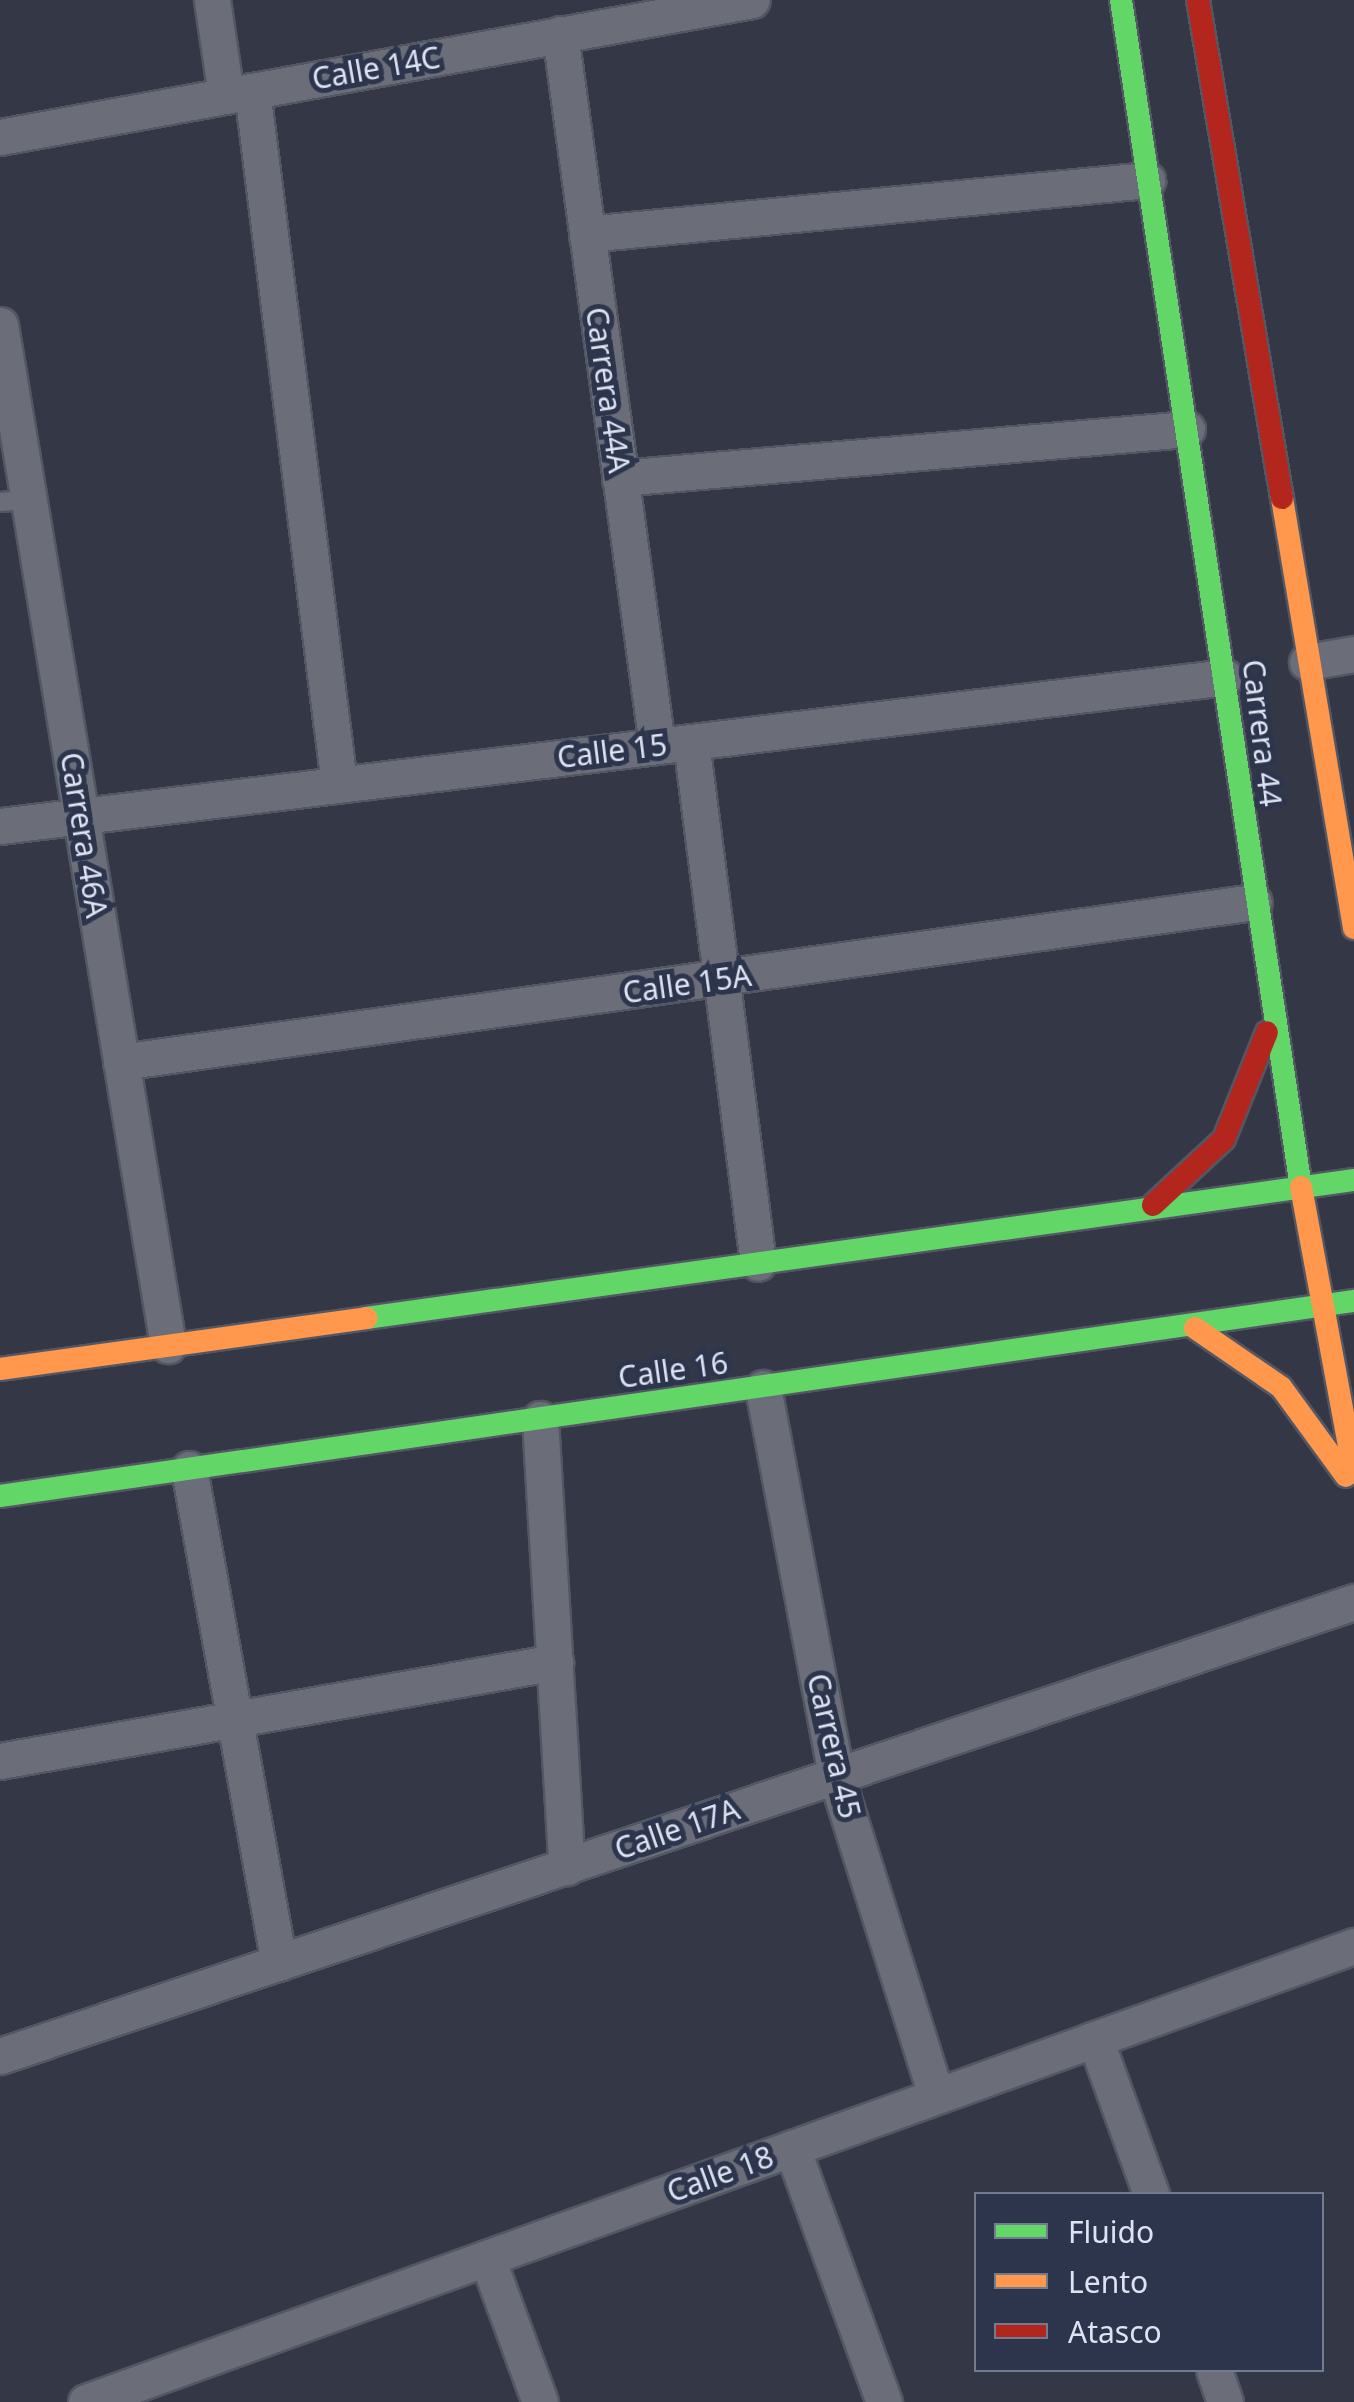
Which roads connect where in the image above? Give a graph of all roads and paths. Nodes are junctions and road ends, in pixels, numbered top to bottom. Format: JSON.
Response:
{"nodes":[{"id":1,"x":212,"y":0,"type":"edge"},
{"id":2,"x":752,"y":0,"type":"edge"},
{"id":3,"x":1121,"y":0,"type":"edge"},
{"id":4,"x":1198,"y":0,"type":"edge"},
{"id":5,"x":599,"y":14,"type":"edge"},
{"id":6,"x":560,"y":34,"type":"junction"},
{"id":7,"x":239,"y":93,"type":"junction"},
{"id":8,"x":0,"y":137,"type":"edge"},
{"id":9,"x":1146,"y":180,"type":"junction"},
{"id":10,"x":587,"y":234,"type":"junction"},
{"id":11,"x":0,"y":325,"type":"edge"},
{"id":12,"x":1187,"y":429,"type":"junction"},
{"id":13,"x":620,"y":478,"type":"junction"},
{"id":14,"x":14,"y":501,"type":"edge"},
{"id":15,"x":1354,"y":654,"type":"edge"},
{"id":16,"x":1306,"y":662,"type":"junction"},
{"id":17,"x":1225,"y":677,"type":"junction"},
{"id":18,"x":674,"y":744,"type":"junction"},
{"id":19,"x":1354,"y":753,"type":"edge"},
{"id":20,"x":1326,"y":758,"type":"junction"},
{"id":21,"x":339,"y":784,"type":"junction"},
{"id":22,"x":80,"y":816,"type":"junction"},
{"id":23,"x":0,"y":826,"type":"edge"},
{"id":24,"x":1254,"y":902,"type":"junction"},
{"id":25,"x":1354,"y":928,"type":"edge"},
{"id":26,"x":721,"y":979,"type":"junction"},
{"id":27,"x":1268,"y":1012,"type":"junction"},
{"id":28,"x":121,"y":1062,"type":"junction"},
{"id":29,"x":1354,"y":1180,"type":"edge"},
{"id":30,"x":1301,"y":1187,"type":"junction"},
{"id":31,"x":1149,"y":1207,"type":"junction"},
{"id":32,"x":758,"y":1263,"type":"junction"},
{"id":33,"x":1354,"y":1301,"type":"edge"},
{"id":34,"x":1323,"y":1306,"type":"junction"},
{"id":35,"x":1195,"y":1328,"type":"junction"},
{"id":36,"x":168,"y":1345,"type":"junction"},
{"id":37,"x":0,"y":1369,"type":"edge"},
{"id":38,"x":763,"y":1388,"type":"junction"},
{"id":39,"x":540,"y":1420,"type":"junction"},
{"id":40,"x":189,"y":1469,"type":"junction"},
{"id":41,"x":1354,"y":1472,"type":"edge"},
{"id":42,"x":1354,"y":1493,"type":"edge"},
{"id":43,"x":0,"y":1496,"type":"edge"},
{"id":44,"x":1354,"y":1602,"type":"edge"},
{"id":45,"x":555,"y":1662,"type":"junction"},
{"id":46,"x":235,"y":1719,"type":"junction"},
{"id":47,"x":0,"y":1761,"type":"edge"},
{"id":48,"x":836,"y":1776,"type":"junction"},
{"id":49,"x":567,"y":1867,"type":"junction"},
{"id":50,"x":1354,"y":1946,"type":"edge"},
{"id":51,"x":279,"y":1963,"type":"junction"},
{"id":52,"x":1095,"y":2039,"type":"junction"},
{"id":53,"x":0,"y":2056,"type":"edge"},
{"id":54,"x":936,"y":2096,"type":"junction"},
{"id":55,"x":792,"y":2148,"type":"junction"},
{"id":56,"x":1150,"y":2192,"type":"edge"},
{"id":57,"x":487,"y":2258,"type":"junction"},
{"id":58,"x":1215,"y":2372,"type":"edge"},
{"id":59,"x":109,"y":2398,"type":"edge"},
{"id":60,"x":540,"y":2402,"type":"edge"},
{"id":61,"x":884,"y":2402,"type":"edge"},
{"id":62,"x":1225,"y":2402,"type":"edge"}],
"edges":[{"from":1,"to":7,"type":"street"},
{"from":2,"to":5,"type":"street","name":"Calle 14C"},
{"from":3,"to":9,"type":"main road","name":"Carrera 44"},
{"from":4,"to":16,"type":"main road","name":"Carrera 44"},
{"from":5,"to":6,"type":"street","name":"Calle 14C"},
{"from":6,"to":7,"type":"street","name":"Calle 14C"},
{"from":6,"to":10,"type":"street","name":"Carrera 44A"},
{"from":7,"to":8,"type":"street","name":"Calle 14C"},
{"from":7,"to":21,"type":"street"},
{"from":9,"to":10,"type":"street"},
{"from":9,"to":12,"type":"main road","name":"Carrera 44"},
{"from":10,"to":13,"type":"street","name":"Carrera 44A"},
{"from":11,"to":14,"type":"street","name":"Carrera 46A"},
{"from":12,"to":13,"type":"street"},
{"from":12,"to":17,"type":"main road","name":"Carrera 44"},
{"from":13,"to":18,"type":"street","name":"Carrera 44A"},
{"from":14,"to":22,"type":"street","name":"Carrera 46A"},
{"from":15,"to":16,"type":"street"},
{"from":16,"to":20,"type":"main road","name":"Carrera 44"},
{"from":17,"to":18,"type":"street","name":"Calle 15"},
{"from":17,"to":24,"type":"main road","name":"Carrera 44"},
{"from":18,"to":21,"type":"street","name":"Calle 15"},
{"from":18,"to":26,"type":"street","name":"Carrera 44A"},
{"from":19,"to":20,"type":"lane"},
{"from":20,"to":25,"type":"main road","name":"Carrera 44"},
{"from":21,"to":22,"type":"street","name":"Calle 15"},
{"from":22,"to":23,"type":"street","name":"Calle 15"},
{"from":22,"to":28,"type":"street","name":"Carrera 46A"},
{"from":24,"to":26,"type":"street","name":"Calle 15A"},
{"from":24,"to":27,"type":"main road","name":"Carrera 44"},
{"from":26,"to":28,"type":"street","name":"Calle 15A"},
{"from":26,"to":32,"type":"street","name":"Carrera 44A"},
{"from":27,"to":30,"type":"main road","name":"Carrera 44"},
{"from":27,"to":31,"type":"main road"},
{"from":28,"to":36,"type":"street","name":"Carrera 46A"},
{"from":29,"to":30,"type":"main road"},
{"from":30,"to":31,"type":"main road"},
{"from":30,"to":34,"type":"main road","name":"Carrera 44"},
{"from":31,"to":32,"type":"main road"},
{"from":32,"to":36,"type":"main road"},
{"from":33,"to":34,"type":"main road","name":"Calle 16"},
{"from":34,"to":35,"type":"main road","name":"Calle 16"},
{"from":34,"to":41,"type":"main road","name":"Carrera 44"},
{"from":35,"to":38,"type":"main road","name":"Calle 16"},
{"from":35,"to":42,"type":"main road"},
{"from":36,"to":37,"type":"main road"},
{"from":38,"to":39,"type":"main road","name":"Calle 16"},
{"from":38,"to":48,"type":"street","name":"Carrera 45"},
{"from":39,"to":40,"type":"main road","name":"Calle 16"},
{"from":39,"to":45,"type":"street"},
{"from":40,"to":43,"type":"main road","name":"Calle 16"},
{"from":40,"to":46,"type":"street"},
{"from":44,"to":48,"type":"street","name":"Calle 17A"},
{"from":45,"to":46,"type":"street"},
{"from":45,"to":49,"type":"street"},
{"from":46,"to":47,"type":"street"},
{"from":46,"to":51,"type":"street"},
{"from":48,"to":49,"type":"street","name":"Calle 17A"},
{"from":48,"to":54,"type":"street","name":"Carrera 45"},
{"from":49,"to":51,"type":"street","name":"Calle 17A"},
{"from":50,"to":52,"type":"street","name":"Calle 18"},
{"from":51,"to":53,"type":"street","name":"Calle 17A"},
{"from":52,"to":54,"type":"street","name":"Calle 18"},
{"from":52,"to":56,"type":"street"},
{"from":54,"to":55,"type":"street","name":"Calle 18"},
{"from":55,"to":57,"type":"street","name":"Calle 18"},
{"from":55,"to":61,"type":"street"},
{"from":57,"to":59,"type":"street","name":"Calle 18"},
{"from":57,"to":60,"type":"street"},
{"from":58,"to":62,"type":"street"}]}
